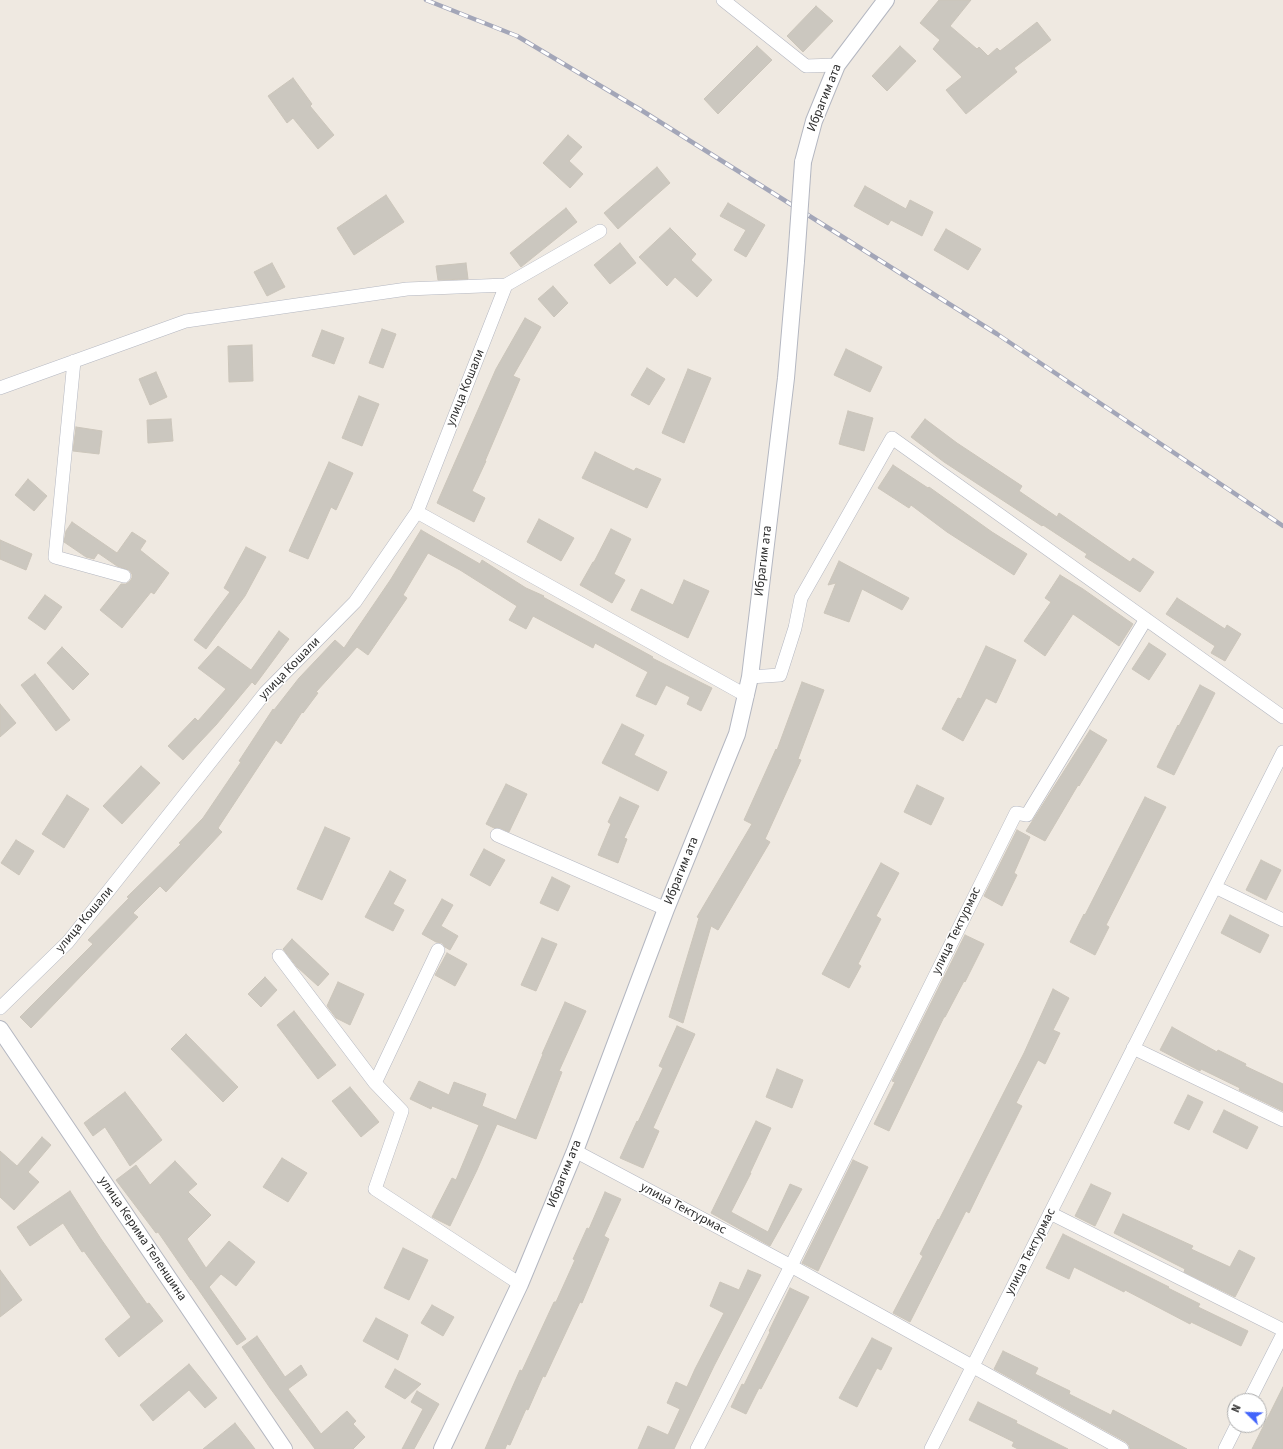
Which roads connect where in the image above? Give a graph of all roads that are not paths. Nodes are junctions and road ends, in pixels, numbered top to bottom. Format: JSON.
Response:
{"nodes":[{"id":1,"x":723,"y":0,"type":"edge"},
{"id":2,"x":886,"y":0,"type":"edge"},
{"id":3,"x":837,"y":65,"type":"junction"},
{"id":4,"x":600,"y":231,"type":"dead end"},
{"id":5,"x":506,"y":285,"type":"junction"},
{"id":6,"x":74,"y":361,"type":"junction"},
{"id":7,"x":0,"y":388,"type":"edge"},
{"id":8,"x":416,"y":512,"type":"junction"},
{"id":9,"x":124,"y":576,"type":"dead end"},
{"id":10,"x":1146,"y":619,"type":"junction"},
{"id":11,"x":750,"y":677,"type":"junction"},
{"id":12,"x":747,"y":696,"type":"junction"},
{"id":13,"x":1283,"y":717,"type":"edge"},
{"id":14,"x":1283,"y":752,"type":"edge"},
{"id":15,"x":497,"y":835,"type":"dead end"},
{"id":16,"x":1215,"y":887,"type":"junction"},
{"id":17,"x":666,"y":909,"type":"junction"},
{"id":18,"x":1283,"y":920,"type":"edge"},
{"id":19,"x":438,"y":950,"type":"dead end"},
{"id":20,"x":279,"y":956,"type":"dead end"},
{"id":21,"x":0,"y":1008,"type":"edge"},
{"id":22,"x":0,"y":1029,"type":"edge"},
{"id":23,"x":1133,"y":1048,"type":"junction"},
{"id":24,"x":375,"y":1083,"type":"junction"},
{"id":25,"x":1283,"y":1120,"type":"edge"},
{"id":26,"x":575,"y":1151,"type":"junction"},
{"id":27,"x":1050,"y":1212,"type":"junction"},
{"id":28,"x":791,"y":1266,"type":"junction"},
{"id":29,"x":520,"y":1284,"type":"junction"},
{"id":30,"x":1283,"y":1330,"type":"edge"},
{"id":31,"x":1283,"y":1334,"type":"edge"},
{"id":32,"x":973,"y":1366,"type":"junction"},
{"id":33,"x":1253,"y":1393,"type":"edge"},
{"id":34,"x":1233,"y":1433,"type":"edge"},
{"id":35,"x":284,"y":1449,"type":"edge"},
{"id":36,"x":442,"y":1449,"type":"edge"},
{"id":37,"x":697,"y":1449,"type":"edge"},
{"id":38,"x":931,"y":1449,"type":"edge"},
{"id":39,"x":1122,"y":1449,"type":"edge"},
{"id":40,"x":1225,"y":1449,"type":"edge"}],
"edges":[{"from":1,"to":3,"type":"street"},
{"from":2,"to":3,"type":"street","name":"Ибрагим ата"},
{"from":3,"to":11,"type":"street","name":"Ибрагим ата","bridge":true},
{"from":4,"to":5,"type":"street"},
{"from":5,"to":6,"type":"street"},
{"from":5,"to":8,"type":"street","name":"улица Кошали"},
{"from":6,"to":7,"type":"street"},
{"from":6,"to":9,"type":"street"},
{"from":8,"to":12,"type":"street"},
{"from":8,"to":21,"type":"street","name":"улица Кошали"},
{"from":10,"to":11,"type":"street"},
{"from":10,"to":13,"type":"street"},
{"from":10,"to":28,"type":"street","name":"улица Тектурмас"},
{"from":11,"to":12,"type":"street","name":"Ибрагим ата"},
{"from":12,"to":17,"type":"street","name":"Ибрагим ата"},
{"from":14,"to":16,"type":"street","name":"улица Тектурмас"},
{"from":15,"to":17,"type":"street"},
{"from":16,"to":18,"type":"street"},
{"from":16,"to":23,"type":"street","name":"улица Тектурмас"},
{"from":17,"to":26,"type":"street","name":"Ибрагим ата"},
{"from":19,"to":24,"type":"street"},
{"from":20,"to":24,"type":"street"},
{"from":22,"to":35,"type":"street","name":"улица Керима Теленшина"},
{"from":23,"to":25,"type":"street"},
{"from":23,"to":27,"type":"street","name":"улица Тектурмас"},
{"from":24,"to":29,"type":"street"},
{"from":26,"to":28,"type":"street","name":"улица Тектурмас"},
{"from":26,"to":29,"type":"street","name":"Ибрагим ата"},
{"from":27,"to":30,"type":"street"},
{"from":27,"to":32,"type":"street","name":"улица Тектурмас"},
{"from":28,"to":32,"type":"street","name":"улица Тектурмас"},
{"from":28,"to":37,"type":"street","name":"улица Тектурмас"},
{"from":29,"to":36,"type":"street","name":"Ибрагим ата"},
{"from":31,"to":33,"type":"street"},
{"from":32,"to":38,"type":"street","name":"улица Тектурмас"},
{"from":32,"to":39,"type":"street","name":"улица Тектурмас"},
{"from":34,"to":40,"type":"street"}]}
